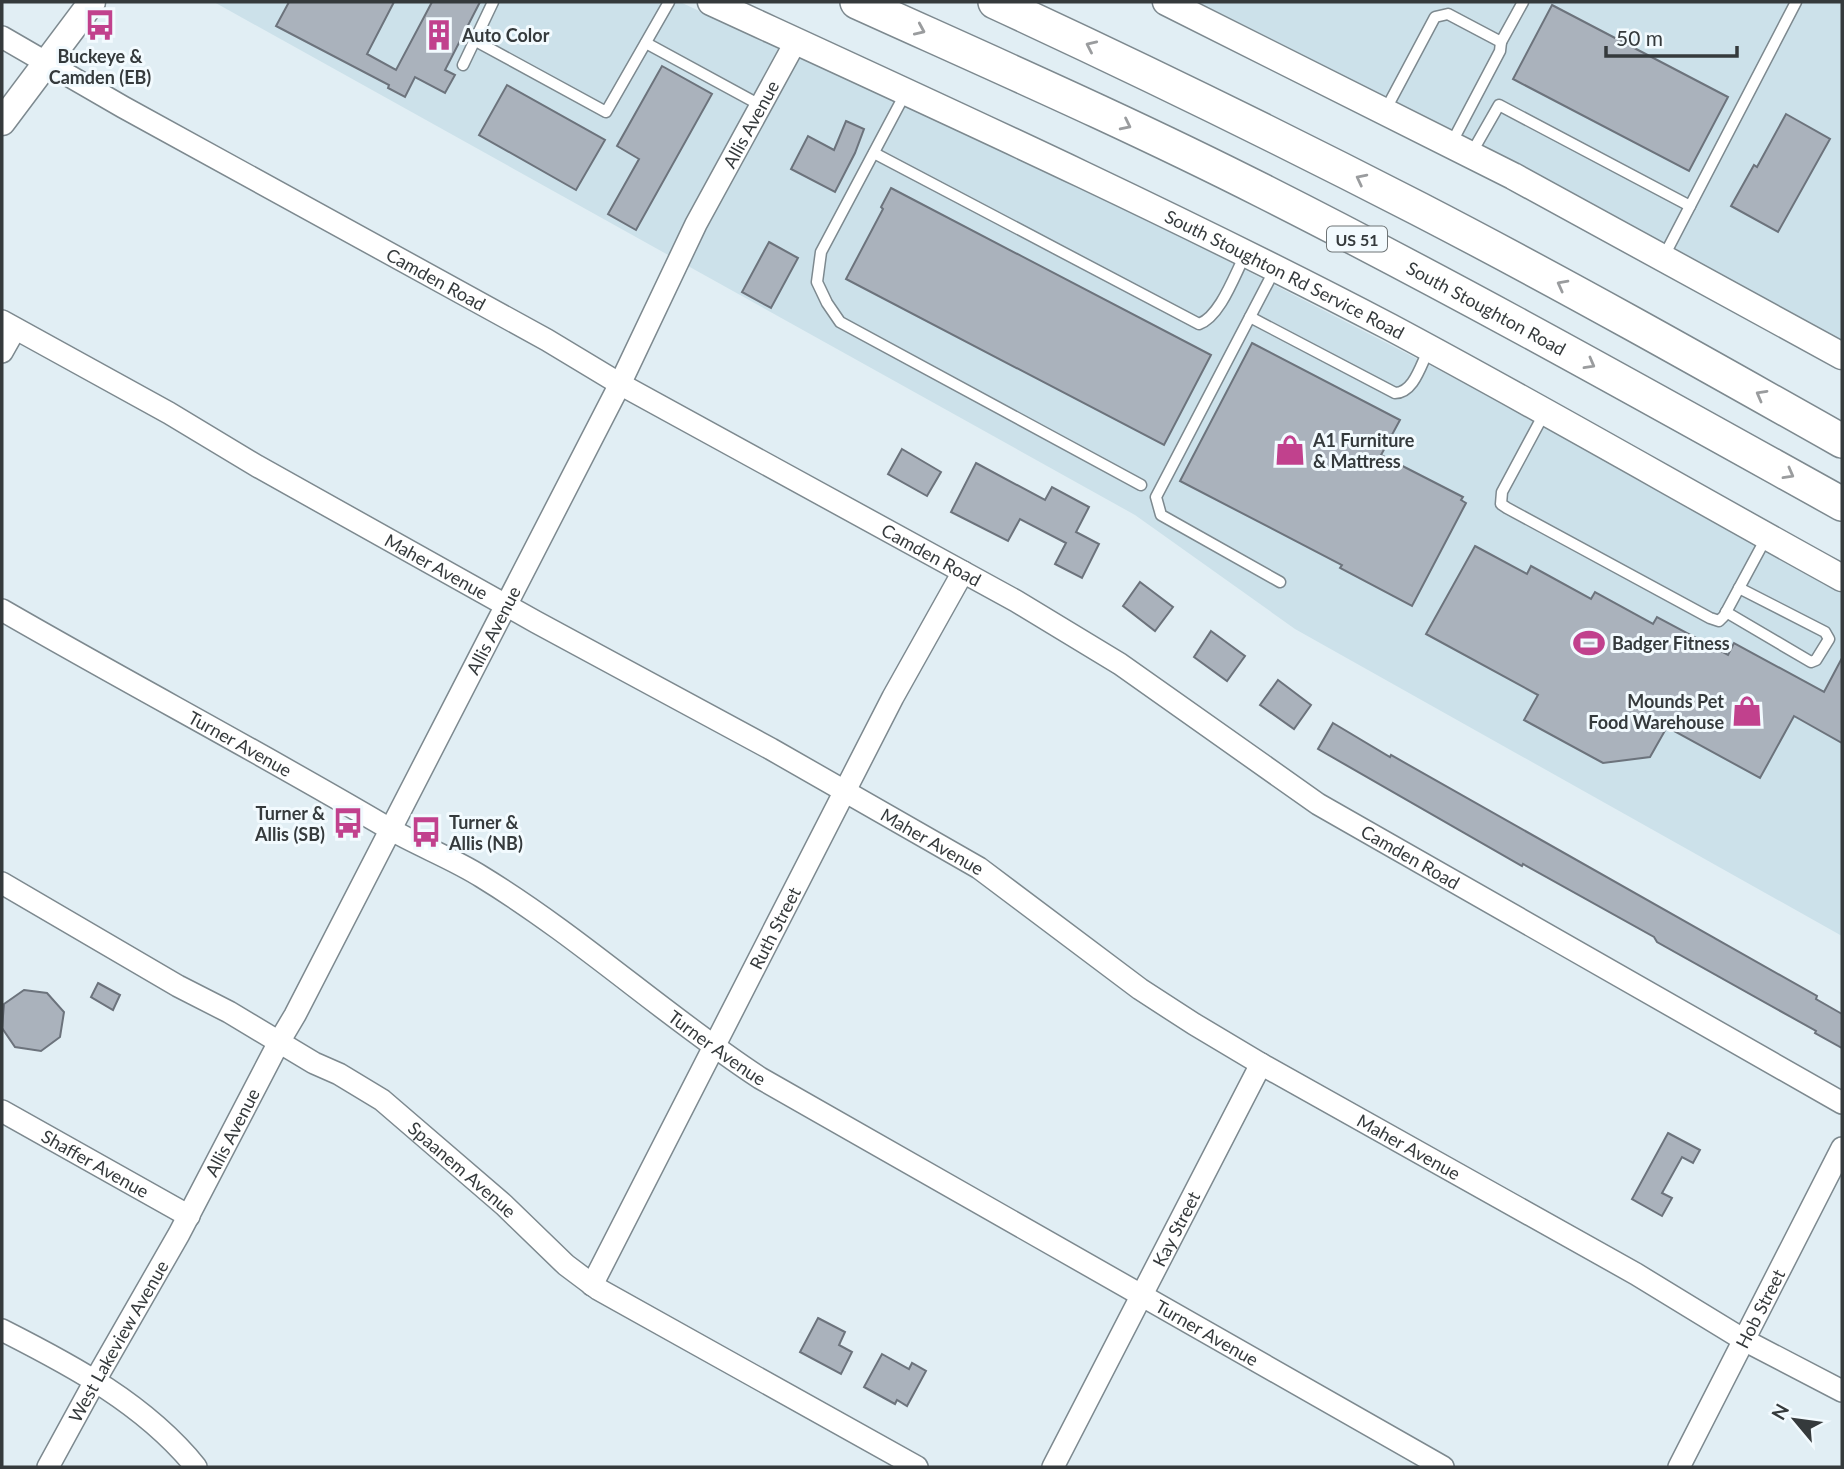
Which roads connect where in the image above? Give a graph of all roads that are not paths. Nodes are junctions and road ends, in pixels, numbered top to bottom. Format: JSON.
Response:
{"nodes":[{"id":1,"x":92,"y":2,"type":"edge"},
{"id":2,"x":493,"y":2,"type":"edge"},
{"id":3,"x":669,"y":2,"type":"edge"},
{"id":4,"x":711,"y":2,"type":"edge"},
{"id":5,"x":857,"y":2,"type":"edge"},
{"id":6,"x":995,"y":2,"type":"edge"},
{"id":7,"x":1166,"y":2,"type":"edge"},
{"id":8,"x":1523,"y":2,"type":"edge"},
{"id":9,"x":1796,"y":2,"type":"edge"},
{"id":10,"x":2,"y":37,"type":"edge"},
{"id":11,"x":474,"y":40,"type":"junction"},
{"id":12,"x":796,"y":41,"type":"junction"},
{"id":13,"x":1501,"y":42,"type":"junction"},
{"id":14,"x":646,"y":43,"type":"junction"},
{"id":15,"x":46,"y":61,"type":"junction"},
{"id":16,"x":463,"y":65,"type":"dead end"},
{"id":17,"x":906,"y":92,"type":"junction"},
{"id":18,"x":762,"y":106,"type":"junction"},
{"id":19,"x":1385,"y":111,"type":"junction"},
{"id":20,"x":2,"y":122,"type":"edge"},
{"id":21,"x":1461,"y":149,"type":"junction"},
{"id":22,"x":874,"y":153,"type":"junction"},
{"id":23,"x":1690,"y":206,"type":"junction"},
{"id":24,"x":1245,"y":255,"type":"junction"},
{"id":25,"x":1663,"y":258,"type":"junction"},
{"id":26,"x":1275,"y":270,"type":"junction"},
{"id":27,"x":1250,"y":317,"type":"junction"},
{"id":28,"x":8,"y":325,"type":"edge"},
{"id":29,"x":1429,"y":349,"type":"junction"},
{"id":30,"x":2,"y":352,"type":"edge"},
{"id":31,"x":1842,"y":356,"type":"edge"},
{"id":32,"x":620,"y":384,"type":"junction"},
{"id":33,"x":1545,"y":411,"type":"junction"},
{"id":34,"x":1842,"y":440,"type":"edge"},
{"id":35,"x":1141,"y":485,"type":"dead end"},
{"id":36,"x":1842,"y":504,"type":"edge"},
{"id":37,"x":1767,"y":535,"type":"junction"},
{"id":38,"x":963,"y":572,"type":"junction"},
{"id":39,"x":1842,"y":578,"type":"edge"},
{"id":40,"x":1280,"y":582,"type":"dead end"},
{"id":41,"x":1739,"y":588,"type":"junction"},
{"id":42,"x":506,"y":605,"type":"junction"},
{"id":43,"x":2,"y":610,"type":"edge"},
{"id":44,"x":1726,"y":612,"type":"junction"},
{"id":45,"x":845,"y":791,"type":"junction"},
{"id":46,"x":392,"y":830,"type":"junction"},
{"id":47,"x":2,"y":883,"type":"edge"},
{"id":48,"x":279,"y":1042,"type":"junction"},
{"id":49,"x":714,"y":1048,"type":"junction"},
{"id":50,"x":1261,"y":1064,"type":"junction"},
{"id":51,"x":1842,"y":1103,"type":"edge"},
{"id":52,"x":2,"y":1111,"type":"edge"},
{"id":53,"x":1842,"y":1148,"type":"edge"},
{"id":54,"x":189,"y":1216,"type":"junction"},
{"id":55,"x":592,"y":1285,"type":"junction"},
{"id":56,"x":1142,"y":1294,"type":"junction"},
{"id":57,"x":2,"y":1330,"type":"edge"},
{"id":58,"x":1744,"y":1340,"type":"junction"},
{"id":59,"x":94,"y":1381,"type":"junction"},
{"id":60,"x":1842,"y":1391,"type":"edge"},
{"id":61,"x":48,"y":1467,"type":"edge"},
{"id":62,"x":196,"y":1467,"type":"edge"},
{"id":63,"x":917,"y":1467,"type":"edge"},
{"id":64,"x":1053,"y":1467,"type":"edge"},
{"id":65,"x":1443,"y":1467,"type":"edge"},
{"id":66,"x":1679,"y":1467,"type":"edge"}],
"edges":[{"from":1,"to":15,"type":"street"},
{"from":2,"to":11,"type":"lane"},
{"from":3,"to":14,"type":"lane"},
{"from":4,"to":12,"type":"street","name":"South Stoughton Rd Service Road"},
{"from":5,"to":36,"type":"main road","name":"South Stoughton Road","number":"US 51","one_way":true},
{"from":34,"to":6,"type":"main road","one_way":true},
{"from":7,"to":19,"type":"street"},
{"from":8,"to":13,"type":"lane"},
{"from":9,"to":23,"type":"lane"},
{"from":10,"to":15,"type":"street","name":"Camden Road"},
{"from":11,"to":14,"type":"lane"},
{"from":11,"to":16,"type":"lane"},
{"from":12,"to":17,"type":"street","name":"South Stoughton Rd Service Road"},
{"from":12,"to":18,"type":"street","name":"Allis Avenue"},
{"from":13,"to":19,"type":"lane"},
{"from":13,"to":21,"type":"lane"},
{"from":14,"to":18,"type":"lane"},
{"from":15,"to":20,"type":"street"},
{"from":15,"to":32,"type":"street","name":"Camden Road"},
{"from":17,"to":22,"type":"lane"},
{"from":17,"to":24,"type":"street","name":"South Stoughton Rd Service Road"},
{"from":18,"to":32,"type":"street","name":"Allis Avenue"},
{"from":19,"to":21,"type":"street"},
{"from":21,"to":23,"type":"lane"},
{"from":21,"to":25,"type":"street"},
{"from":22,"to":24,"type":"lane"},
{"from":22,"to":35,"type":"lane"},
{"from":23,"to":25,"type":"lane"},
{"from":24,"to":26,"type":"street","name":"South Stoughton Rd Service Road"},
{"from":25,"to":31,"type":"street"},
{"from":26,"to":27,"type":"lane"},
{"from":26,"to":29,"type":"street","name":"South Stoughton Rd Service Road"},
{"from":27,"to":29,"type":"lane"},
{"from":27,"to":40,"type":"lane"},
{"from":28,"to":30,"type":"street"},
{"from":28,"to":42,"type":"street","name":"Maher Avenue"},
{"from":29,"to":33,"type":"street","name":"South Stoughton Rd Service Road"},
{"from":32,"to":38,"type":"street","name":"Camden Road"},
{"from":32,"to":42,"type":"street","name":"Allis Avenue"},
{"from":33,"to":37,"type":"street","name":"South Stoughton Rd Service Road"},
{"from":33,"to":44,"type":"lane"},
{"from":37,"to":39,"type":"street","name":"South Stoughton Rd Service Road"},
{"from":37,"to":41,"type":"lane"},
{"from":38,"to":45,"type":"street","name":"Ruth Street"},
{"from":38,"to":51,"type":"street","name":"Camden Road"},
{"from":41,"to":44,"type":"lane"},
{"from":41,"to":44,"type":"lane"},
{"from":42,"to":45,"type":"street","name":"Maher Avenue"},
{"from":42,"to":46,"type":"street","name":"Allis Avenue"},
{"from":43,"to":46,"type":"street","name":"Turner Avenue"},
{"from":45,"to":49,"type":"street","name":"Ruth Street"},
{"from":45,"to":50,"type":"street","name":"Maher Avenue"},
{"from":46,"to":48,"type":"street","name":"Allis Avenue"},
{"from":46,"to":49,"type":"street","name":"Turner Avenue"},
{"from":47,"to":48,"type":"street","name":"Spaanem Avenue"},
{"from":48,"to":54,"type":"street","name":"Allis Avenue"},
{"from":48,"to":55,"type":"street","name":"Spaanem Avenue"},
{"from":49,"to":55,"type":"street","name":"Ruth Street"},
{"from":49,"to":56,"type":"street","name":"Turner Avenue"},
{"from":50,"to":56,"type":"street","name":"Kay Street"},
{"from":50,"to":58,"type":"street","name":"Maher Avenue"},
{"from":52,"to":54,"type":"street","name":"Shaffer Avenue"},
{"from":53,"to":58,"type":"street","name":"Hob Street"},
{"from":54,"to":59,"type":"street","name":"West Lakeview Avenue"},
{"from":55,"to":63,"type":"street","name":"Spaanem Avenue"},
{"from":56,"to":64,"type":"street","name":"Kay Street"},
{"from":56,"to":65,"type":"street","name":"Turner Avenue"},
{"from":57,"to":59,"type":"street"},
{"from":58,"to":60,"type":"street","name":"Maher Avenue"},
{"from":58,"to":66,"type":"street","name":"Hob Street"},
{"from":59,"to":61,"type":"street","name":"West Lakeview Avenue"},
{"from":59,"to":62,"type":"street"}]}
